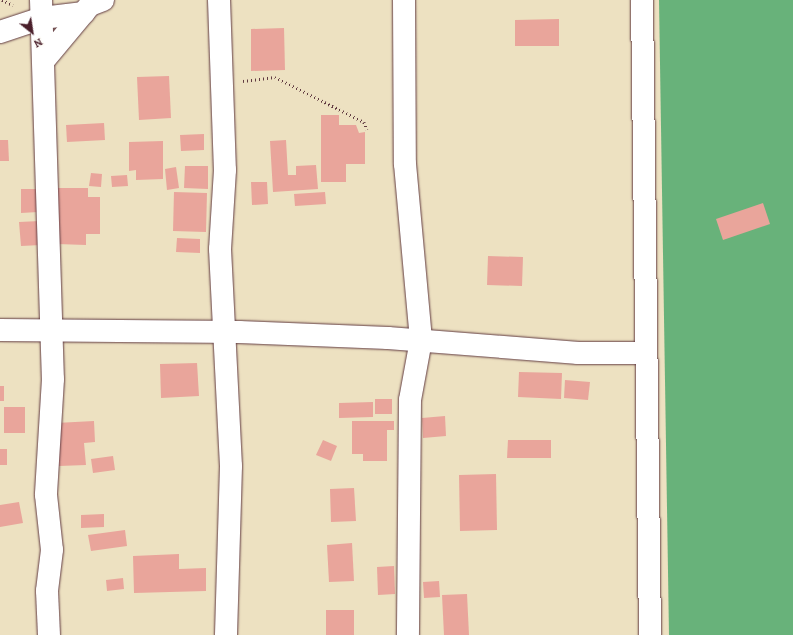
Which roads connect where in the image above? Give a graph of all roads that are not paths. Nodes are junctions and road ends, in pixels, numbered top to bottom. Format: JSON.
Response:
{"nodes":[{"id":1,"x":103,"y":0,"type":"edge"},
{"id":2,"x":219,"y":0,"type":"edge"},
{"id":3,"x":404,"y":0,"type":"edge"},
{"id":4,"x":642,"y":0,"type":"edge"},
{"id":5,"x":42,"y":9,"type":"edge"},
{"id":6,"x":84,"y":13,"type":"junction"},
{"id":7,"x":0,"y":32,"type":"edge"},
{"id":8,"x":45,"y":59,"type":"junction"},
{"id":9,"x":0,"y":330,"type":"edge"},
{"id":10,"x":52,"y":330,"type":"junction"},
{"id":11,"x":223,"y":332,"type":"junction"},
{"id":12,"x":421,"y":340,"type":"junction"},
{"id":13,"x":646,"y":353,"type":"junction"},
{"id":14,"x":49,"y":635,"type":"edge"},
{"id":15,"x":226,"y":635,"type":"edge"},
{"id":16,"x":408,"y":635,"type":"edge"},
{"id":17,"x":650,"y":635,"type":"edge"}],
"edges":[{"from":1,"to":6,"type":"street"},
{"from":2,"to":11,"type":"street"},
{"from":3,"to":12,"type":"street"},
{"from":4,"to":13,"type":"street"},
{"from":5,"to":6,"type":"street"},
{"from":5,"to":7,"type":"street"},
{"from":5,"to":8,"type":"street"},
{"from":6,"to":8,"type":"street"},
{"from":8,"to":10,"type":"street"},
{"from":9,"to":10,"type":"street"},
{"from":10,"to":11,"type":"street"},
{"from":10,"to":14,"type":"street"},
{"from":11,"to":12,"type":"street"},
{"from":11,"to":15,"type":"street"},
{"from":12,"to":13,"type":"street"},
{"from":12,"to":16,"type":"street"},
{"from":13,"to":17,"type":"street"}]}
